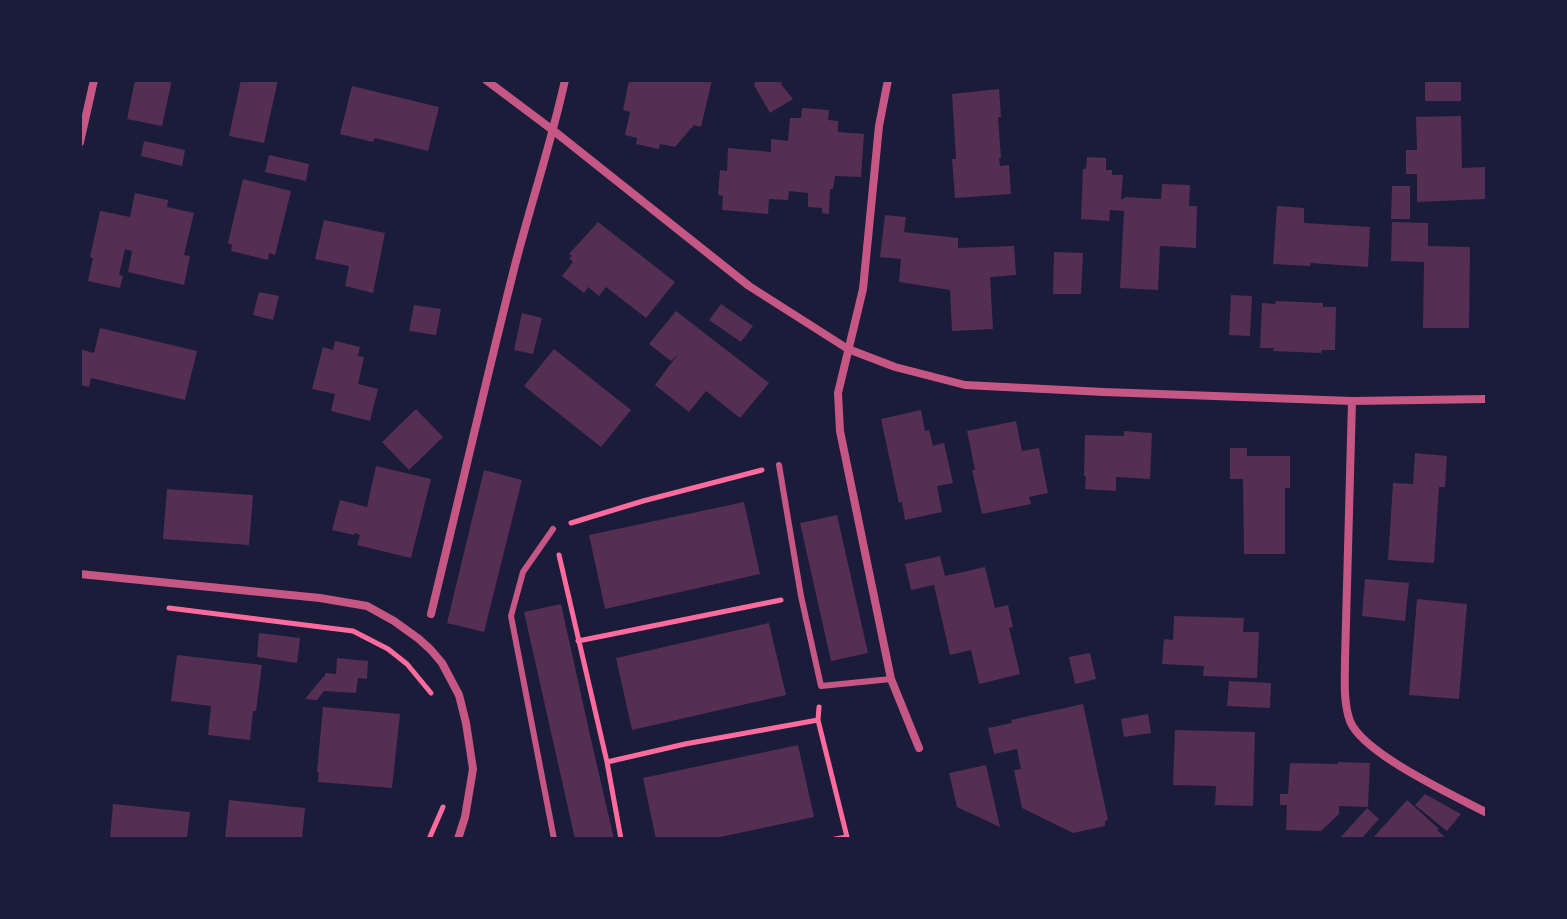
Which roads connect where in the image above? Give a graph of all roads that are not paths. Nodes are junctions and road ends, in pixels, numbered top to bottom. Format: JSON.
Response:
{"nodes":[{"id":1,"x":94,"y":80,"type":"edge"},
{"id":2,"x":486,"y":80,"type":"edge"},
{"id":3,"x":565,"y":80,"type":"edge"},
{"id":4,"x":888,"y":80,"type":"edge"},
{"id":5,"x":554,"y":131,"type":"junction"},
{"id":6,"x":80,"y":142,"type":"edge"},
{"id":7,"x":848,"y":349,"type":"junction"},
{"id":8,"x":1487,"y":399,"type":"edge"},
{"id":9,"x":1352,"y":401,"type":"junction"},
{"id":10,"x":779,"y":465,"type":"road end"},
{"id":11,"x":553,"y":529,"type":"road end"},
{"id":12,"x":80,"y":574,"type":"edge"},
{"id":13,"x":431,"y":614,"type":"dead end"},
{"id":14,"x":891,"y":679,"type":"junction"},
{"id":15,"x":919,"y":748,"type":"dead end"},
{"id":16,"x":1487,"y":813,"type":"edge"},
{"id":17,"x":458,"y":839,"type":"edge"},
{"id":18,"x":554,"y":839,"type":"edge"}],
"edges":[{"from":1,"to":6,"type":"street"},
{"from":2,"to":5,"type":"street"},
{"from":3,"to":5,"type":"street"},
{"from":4,"to":7,"type":"street"},
{"from":5,"to":7,"type":"street"},
{"from":5,"to":13,"type":"street"},
{"from":7,"to":9,"type":"street"},
{"from":7,"to":14,"type":"street"},
{"from":8,"to":9,"type":"street"},
{"from":9,"to":16,"type":"street"},
{"from":10,"to":14,"type":"lane"},
{"from":11,"to":18,"type":"lane"},
{"from":12,"to":17,"type":"street"},
{"from":14,"to":15,"type":"street"}]}
